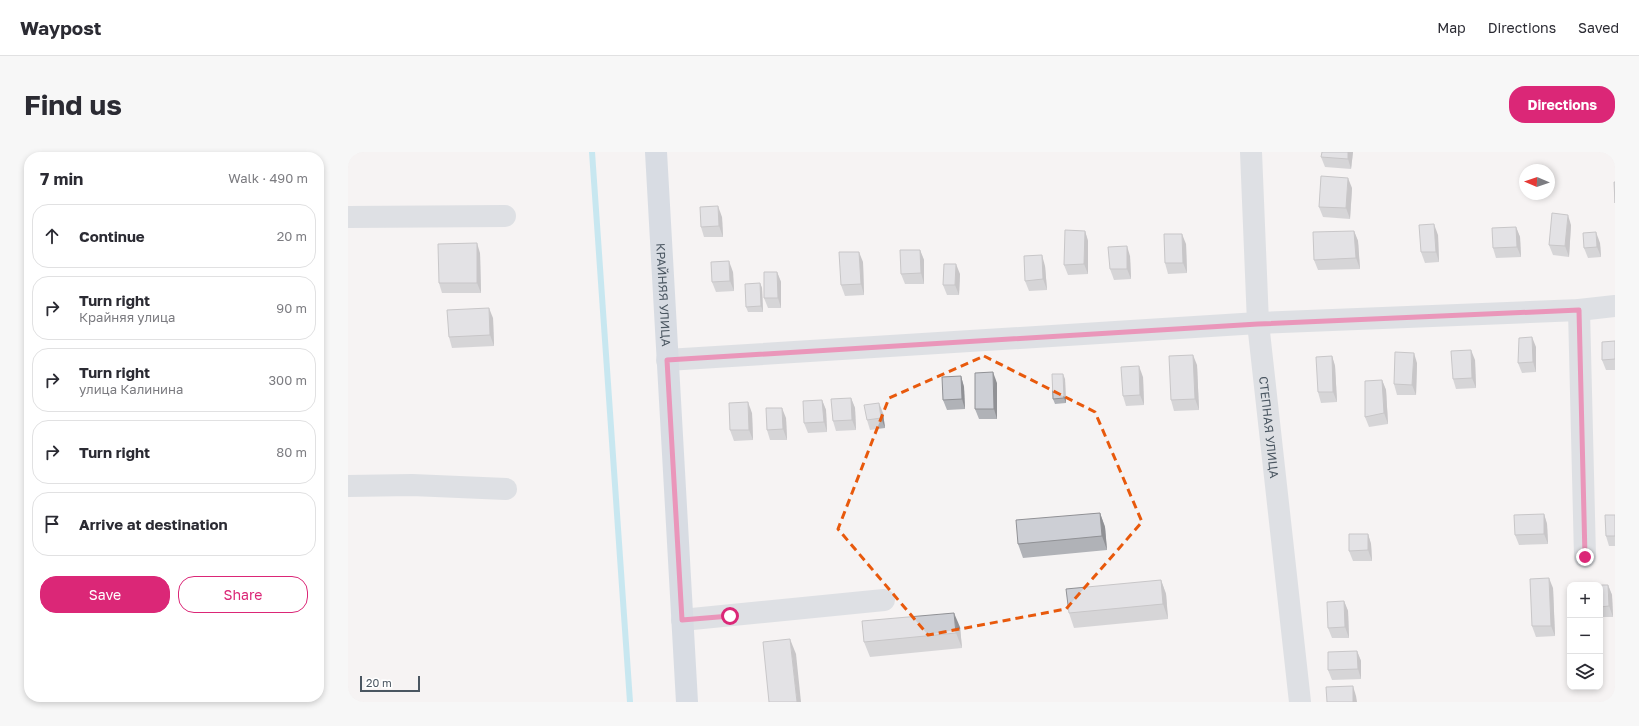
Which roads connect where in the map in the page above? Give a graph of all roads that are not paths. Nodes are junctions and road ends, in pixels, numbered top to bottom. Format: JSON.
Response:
{"nodes":[{"id":1,"x":656,"y":152,"type":"edge"},
{"id":2,"x":1251,"y":152,"type":"edge"},
{"id":3,"x":506,"y":216,"type":"dead end"},
{"id":4,"x":348,"y":217,"type":"edge"},
{"id":5,"x":1615,"y":306,"type":"edge"},
{"id":6,"x":1579,"y":310,"type":"junction"},
{"id":7,"x":1258,"y":324,"type":"junction"},
{"id":8,"x":667,"y":360,"type":"junction"},
{"id":9,"x":348,"y":486,"type":"edge"},
{"id":10,"x":506,"y":488,"type":"dead end"},
{"id":11,"x":1585,"y":557,"type":"dead end"},
{"id":12,"x":884,"y":600,"type":"dead end"},
{"id":13,"x":682,"y":620,"type":"junction"},
{"id":14,"x":687,"y":702,"type":"edge"},
{"id":15,"x":1300,"y":702,"type":"edge"}],
"edges":[{"from":1,"to":8,"type":"main road","name":"КРАЙНЯЯ УЛИЦА"},
{"from":2,"to":7,"type":"street","name":"СТЕПНАЯ УЛИЦА"},
{"from":3,"to":4,"type":"street"},
{"from":5,"to":6,"type":"street"},
{"from":6,"to":7,"type":"street"},
{"from":6,"to":11,"type":"street"},
{"from":7,"to":8,"type":"street"},
{"from":7,"to":15,"type":"street","name":"СТЕПНАЯ УЛИЦА"},
{"from":8,"to":13,"type":"main road","name":"КРАЙНЯЯ УЛИЦА"},
{"from":9,"to":10,"type":"street"},
{"from":12,"to":13,"type":"street"},
{"from":13,"to":14,"type":"main road","name":"КРАЙНЯЯ УЛИЦА"}]}
